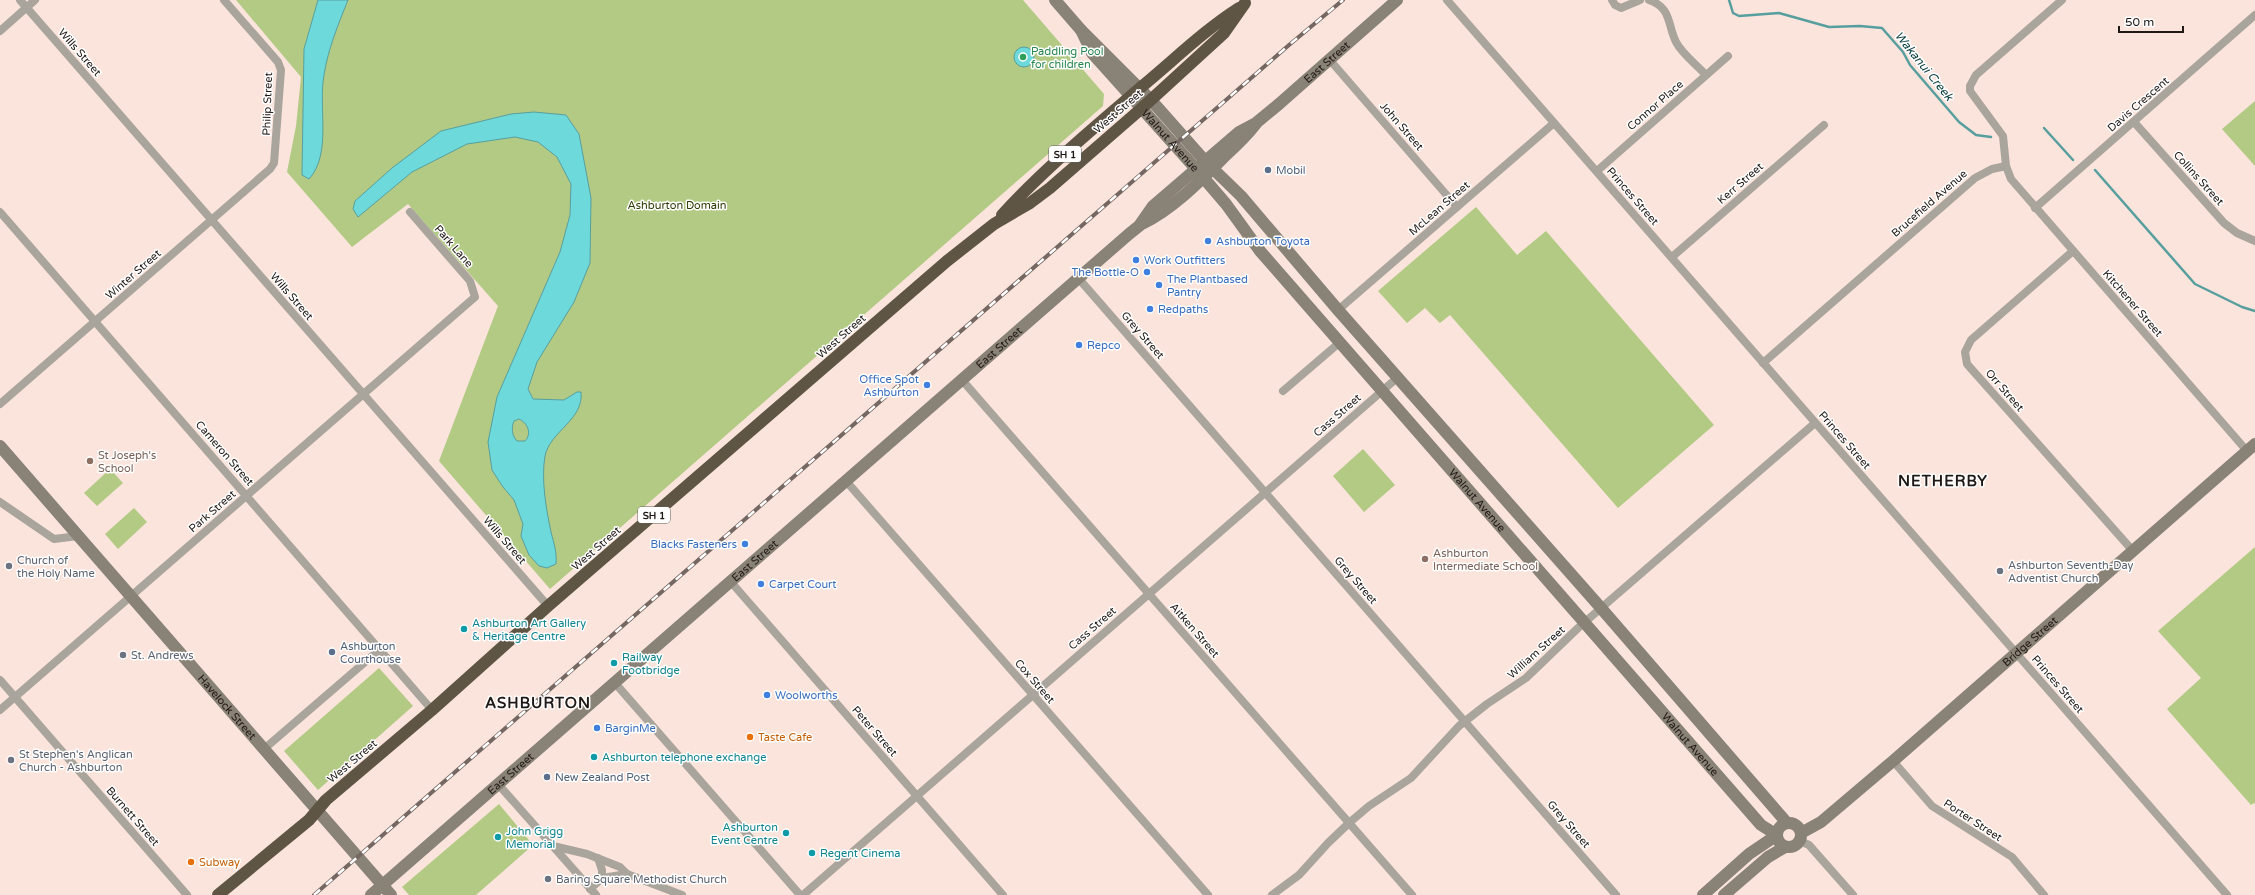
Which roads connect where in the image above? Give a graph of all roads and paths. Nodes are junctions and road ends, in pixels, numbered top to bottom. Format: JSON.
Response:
{"nodes":[{"id":1,"x":20,"y":0,"type":"edge"},
{"id":2,"x":35,"y":0,"type":"edge"},
{"id":3,"x":224,"y":0,"type":"edge"},
{"id":4,"x":1055,"y":0,"type":"edge"},
{"id":5,"x":1397,"y":0,"type":"edge"},
{"id":6,"x":1447,"y":0,"type":"edge"},
{"id":7,"x":1612,"y":0,"type":"edge"},
{"id":8,"x":1640,"y":0,"type":"edge"},
{"id":9,"x":1648,"y":0,"type":"edge"},
{"id":10,"x":2062,"y":0,"type":"edge"},
{"id":11,"x":1247,"y":2,"type":"edge"},
{"id":12,"x":27,"y":8,"type":"junction"},
{"id":13,"x":2255,"y":15,"type":"edge"},
{"id":14,"x":0,"y":31,"type":"edge"},
{"id":15,"x":1728,"y":56,"type":"dead end"},
{"id":16,"x":1329,"y":59,"type":"junction"},
{"id":17,"x":1706,"y":75,"type":"junction"},
{"id":18,"x":1135,"y":93,"type":"junction"},
{"id":19,"x":1146,"y":104,"type":"junction"},
{"id":20,"x":2134,"y":122,"type":"junction"},
{"id":21,"x":1554,"y":123,"type":"junction"},
{"id":22,"x":1824,"y":125,"type":"dead end"},
{"id":23,"x":275,"y":157,"type":"joint"},
{"id":24,"x":2006,"y":166,"type":"junction"},
{"id":25,"x":1204,"y":169,"type":"junction"},
{"id":26,"x":1597,"y":171,"type":"junction"},
{"id":27,"x":1458,"y":207,"type":"junction"},
{"id":28,"x":2035,"y":208,"type":"junction"},
{"id":29,"x":0,"y":212,"type":"edge"},
{"id":30,"x":410,"y":212,"type":"dead end"},
{"id":31,"x":212,"y":220,"type":"junction"},
{"id":32,"x":994,"y":224,"type":"junction"},
{"id":33,"x":1277,"y":236,"type":"junction"},
{"id":34,"x":2255,"y":241,"type":"edge"},
{"id":35,"x":1260,"y":251,"type":"junction"},
{"id":36,"x":2074,"y":252,"type":"junction"},
{"id":37,"x":1672,"y":257,"type":"junction"},
{"id":38,"x":1079,"y":279,"type":"junction"},
{"id":39,"x":475,"y":297,"type":"joint"},
{"id":40,"x":1338,"y":310,"type":"junction"},
{"id":41,"x":96,"y":321,"type":"junction"},
{"id":42,"x":1339,"y":343,"type":"junction"},
{"id":43,"x":1763,"y":363,"type":"junction"},
{"id":44,"x":1397,"y":378,"type":"junction"},
{"id":45,"x":962,"y":380,"type":"junction"},
{"id":46,"x":1283,"y":391,"type":"dead end"},
{"id":47,"x":1381,"y":391,"type":"junction"},
{"id":48,"x":363,"y":394,"type":"junction"},
{"id":49,"x":0,"y":404,"type":"edge"},
{"id":50,"x":1815,"y":423,"type":"junction"},
{"id":51,"x":0,"y":446,"type":"edge"},
{"id":52,"x":2251,"y":448,"type":"edge"},
{"id":53,"x":846,"y":481,"type":"junction"},
{"id":54,"x":1265,"y":492,"type":"junction"},
{"id":55,"x":247,"y":495,"type":"junction"},
{"id":56,"x":0,"y":502,"type":"edge"},
{"id":57,"x":78,"y":536,"type":"junction"},
{"id":58,"x":2132,"y":551,"type":"junction"},
{"id":59,"x":730,"y":582,"type":"junction"},
{"id":60,"x":1149,"y":593,"type":"junction"},
{"id":61,"x":131,"y":596,"type":"junction"},
{"id":62,"x":548,"y":606,"type":"junction"},
{"id":63,"x":1601,"y":608,"type":"junction"},
{"id":64,"x":1584,"y":622,"type":"junction"},
{"id":65,"x":379,"y":650,"type":"junction"},
{"id":66,"x":2016,"y":653,"type":"junction"},
{"id":67,"x":0,"y":680,"type":"edge"},
{"id":68,"x":615,"y":683,"type":"junction"},
{"id":69,"x":1032,"y":695,"type":"junction"},
{"id":70,"x":15,"y":698,"type":"junction"},
{"id":71,"x":0,"y":710,"type":"edge"},
{"id":72,"x":432,"y":710,"type":"junction"},
{"id":73,"x":1465,"y":722,"type":"junction"},
{"id":74,"x":264,"y":749,"type":"junction"},
{"id":75,"x":1893,"y":761,"type":"junction"},
{"id":76,"x":498,"y":784,"type":"junction"},
{"id":77,"x":917,"y":796,"type":"junction"},
{"id":78,"x":318,"y":810,"type":"junction"},
{"id":79,"x":1349,"y":823,"type":"junction"},
{"id":80,"x":1787,"y":823,"type":"junction"},
{"id":81,"x":1761,"y":825,"type":"junction"},
{"id":82,"x":1777,"y":835,"type":"junction"},
{"id":83,"x":1801,"y":837,"type":"junction"},
{"id":84,"x":553,"y":846,"type":"junction"},
{"id":85,"x":1785,"y":847,"type":"junction"},
{"id":86,"x":1749,"y":854,"type":"junction"},
{"id":87,"x":598,"y":858,"type":"junction"},
{"id":88,"x":627,"y":874,"type":"junction"},
{"id":89,"x":602,"y":878,"type":"junction"},
{"id":90,"x":383,"y":885,"type":"junction"},
{"id":91,"x":593,"y":892,"type":"edge"},
{"id":92,"x":187,"y":895,"type":"edge"},
{"id":93,"x":218,"y":895,"type":"edge"},
{"id":94,"x":371,"y":895,"type":"edge"},
{"id":95,"x":391,"y":895,"type":"edge"},
{"id":96,"x":682,"y":895,"type":"edge"},
{"id":97,"x":801,"y":895,"type":"edge"},
{"id":98,"x":1003,"y":895,"type":"edge"},
{"id":99,"x":1208,"y":895,"type":"edge"},
{"id":100,"x":1272,"y":895,"type":"edge"},
{"id":101,"x":1412,"y":895,"type":"edge"},
{"id":102,"x":1616,"y":895,"type":"edge"},
{"id":103,"x":1703,"y":895,"type":"edge"},
{"id":104,"x":1724,"y":895,"type":"edge"},
{"id":105,"x":1853,"y":895,"type":"edge"},
{"id":106,"x":2044,"y":895,"type":"edge"},
{"id":107,"x":2227,"y":895,"type":"edge"}],
"edges":[{"from":1,"to":12,"type":"street","name":"Wills Street"},
{"from":2,"to":12,"type":"street"},
{"from":3,"to":23,"type":"street","name":"Philip Street"},
{"from":4,"to":18,"type":"street","name":"Walnut Avenue"},
{"from":5,"to":16,"type":"street","name":"East Street"},
{"from":6,"to":21,"type":"street","name":"Princes Street"},
{"from":7,"to":8,"type":"street"},
{"from":9,"to":17,"type":"street"},
{"from":10,"to":24,"type":"street"},
{"from":11,"to":18,"type":"highway","name":"West Street","number":"SH 1"},
{"from":11,"to":19,"type":"highway","name":"West Street","number":"SH 1"},
{"from":12,"to":14,"type":"street"},
{"from":12,"to":31,"type":"street","name":"Wills Street"},
{"from":13,"to":20,"type":"street","name":"Davis Crescent"},
{"from":15,"to":17,"type":"street","name":"Connor Place"},
{"from":16,"to":25,"type":"street","name":"East Street"},
{"from":16,"to":27,"type":"street","name":"John Street"},
{"from":17,"to":26,"type":"street","name":"Connor Place"},
{"from":18,"to":19,"type":"street","name":"Walnut Avenue"},
{"from":18,"to":32,"type":"highway","name":"West Street","number":"SH 1"},
{"from":19,"to":25,"type":"street","name":"Walnut Avenue"},
{"from":19,"to":32,"type":"highway","name":"West Street","number":"SH 1"},
{"from":20,"to":28,"type":"street","name":"Davis Crescent"},
{"from":20,"to":34,"type":"street","name":"Collins Street"},
{"from":21,"to":26,"type":"street","name":"Princes Street"},
{"from":21,"to":27,"type":"street","name":"McLean Street"},
{"from":22,"to":37,"type":"street","name":"Kerr Street"},
{"from":23,"to":31,"type":"street","name":"Winter Street"},
{"from":24,"to":28,"type":"street","name":"Kitchener Street"},
{"from":24,"to":43,"type":"street","name":"Brucefield Avenue"},
{"from":25,"to":33,"type":"street","name":"Walnut Avenue"},
{"from":25,"to":35,"type":"street","name":"Walnut Avenue"},
{"from":25,"to":38,"type":"street","name":"East Street"},
{"from":26,"to":37,"type":"street","name":"Princes Street"},
{"from":27,"to":40,"type":"street","name":"McLean Street"},
{"from":28,"to":36,"type":"street","name":"Kitchener Street"},
{"from":29,"to":41,"type":"street","name":"Cameron Street"},
{"from":30,"to":39,"type":"street","name":"Park Lane"},
{"from":31,"to":41,"type":"street","name":"Winter Street"},
{"from":31,"to":48,"type":"street","name":"Wills Street"},
{"from":32,"to":62,"type":"highway","name":"West Street","number":"SH 1"},
{"from":33,"to":35,"type":"street"},
{"from":33,"to":40,"type":"street","name":"Walnut Avenue"},
{"from":35,"to":42,"type":"street","name":"Walnut Avenue"},
{"from":36,"to":52,"type":"street","name":"Kitchener Street"},
{"from":36,"to":58,"type":"street","name":"Orr Street"},
{"from":37,"to":43,"type":"street","name":"Princes Street"},
{"from":38,"to":45,"type":"street","name":"East Street"},
{"from":38,"to":54,"type":"street","name":"Grey Street"},
{"from":39,"to":48,"type":"street","name":"Park Street"},
{"from":40,"to":44,"type":"street","name":"Walnut Avenue"},
{"from":41,"to":49,"type":"street","name":"Winter Street"},
{"from":41,"to":55,"type":"street","name":"Cameron Street"},
{"from":42,"to":46,"type":"street"},
{"from":42,"to":47,"type":"street","name":"Walnut Avenue"},
{"from":43,"to":50,"type":"street","name":"Princes Street"},
{"from":44,"to":47,"type":"street","name":"Cass Street"},
{"from":44,"to":63,"type":"street","name":"Walnut Avenue"},
{"from":45,"to":53,"type":"street","name":"East Street"},
{"from":45,"to":60,"type":"street","name":"Aitken Street"},
{"from":47,"to":54,"type":"street","name":"Cass Street"},
{"from":47,"to":64,"type":"street","name":"Walnut Avenue"},
{"from":48,"to":55,"type":"street","name":"Park Street"},
{"from":48,"to":62,"type":"street","name":"Wills Street"},
{"from":50,"to":63,"type":"street","name":"William Street"},
{"from":50,"to":66,"type":"street","name":"Princes Street"},
{"from":51,"to":57,"type":"street","name":"Havelock Street"},
{"from":52,"to":58,"type":"street","name":"Bridge Street"},
{"from":53,"to":59,"type":"street","name":"East Street"},
{"from":53,"to":69,"type":"street","name":"Cox Street"},
{"from":54,"to":60,"type":"street","name":"Cass Street"},
{"from":54,"to":73,"type":"street","name":"Grey Street"},
{"from":55,"to":61,"type":"street","name":"Park Street"},
{"from":55,"to":65,"type":"street","name":"Cameron Street"},
{"from":56,"to":57,"type":"street"},
{"from":57,"to":61,"type":"street","name":"Havelock Street"},
{"from":58,"to":66,"type":"street","name":"Bridge Street"},
{"from":59,"to":68,"type":"street","name":"East Street"},
{"from":59,"to":77,"type":"street","name":"Peter Street"},
{"from":60,"to":69,"type":"street","name":"Cass Street"},
{"from":60,"to":79,"type":"street","name":"Aitken Street"},
{"from":61,"to":70,"type":"street","name":"Park Street"},
{"from":61,"to":74,"type":"street","name":"Havelock Street"},
{"from":62,"to":72,"type":"highway","name":"West Street","number":"SH 1"},
{"from":63,"to":64,"type":"street","name":"William Street"},
{"from":63,"to":80,"type":"street","name":"Walnut Avenue"},
{"from":64,"to":73,"type":"street","name":"William Street"},
{"from":64,"to":81,"type":"street","name":"Walnut Avenue"},
{"from":65,"to":72,"type":"street","name":"Cameron Street"},
{"from":65,"to":74,"type":"street"},
{"from":66,"to":75,"type":"street","name":"Bridge Street"},
{"from":66,"to":107,"type":"street","name":"Princes Street"},
{"from":67,"to":70,"type":"street","name":"Burnett Street"},
{"from":68,"to":76,"type":"street","name":"East Street"},
{"from":68,"to":97,"type":"street"},
{"from":69,"to":77,"type":"street","name":"Cass Street"},
{"from":69,"to":99,"type":"street","name":"Cox Street"},
{"from":70,"to":71,"type":"street","name":"Park Street"},
{"from":70,"to":92,"type":"street","name":"Burnett Street"},
{"from":72,"to":78,"type":"highway","name":"West Street","number":"SH 1"},
{"from":73,"to":79,"type":"street","name":"William Street"},
{"from":73,"to":102,"type":"street","name":"Grey Street"},
{"from":74,"to":78,"type":"street","name":"Havelock Street"},
{"from":75,"to":83,"type":"street","name":"Bridge Street"},
{"from":75,"to":106,"type":"street","name":"Porter Street"},
{"from":76,"to":84,"type":"street"},
{"from":76,"to":90,"type":"street","name":"East Street"},
{"from":77,"to":97,"type":"street","name":"Cass Street"},
{"from":77,"to":98,"type":"street","name":"Peter Street"},
{"from":78,"to":90,"type":"street","name":"Havelock Street"},
{"from":78,"to":93,"type":"highway","name":"West Street","number":"SH 1"},
{"from":79,"to":100,"type":"street","name":"William Street"},
{"from":79,"to":101,"type":"street","name":"Aitken Street"},
{"from":80,"to":82,"type":"street"},
{"from":80,"to":83,"type":"street"},
{"from":81,"to":82,"type":"street","name":"Walnut Avenue"},
{"from":81,"to":86,"type":"street"},
{"from":82,"to":85,"type":"street"},
{"from":82,"to":86,"type":"street"},
{"from":83,"to":85,"type":"street"},
{"from":83,"to":105,"type":"street"},
{"from":84,"to":87,"type":"street"},
{"from":84,"to":91,"type":"street"},
{"from":85,"to":104,"type":"street"},
{"from":86,"to":103,"type":"street"},
{"from":87,"to":88,"type":"street"},
{"from":87,"to":89,"type":"street"},
{"from":88,"to":89,"type":"street"},
{"from":88,"to":96,"type":"street"},
{"from":89,"to":91,"type":"street"},
{"from":90,"to":94,"type":"street","name":"East Street"},
{"from":90,"to":95,"type":"street","name":"Havelock Street"}]}
